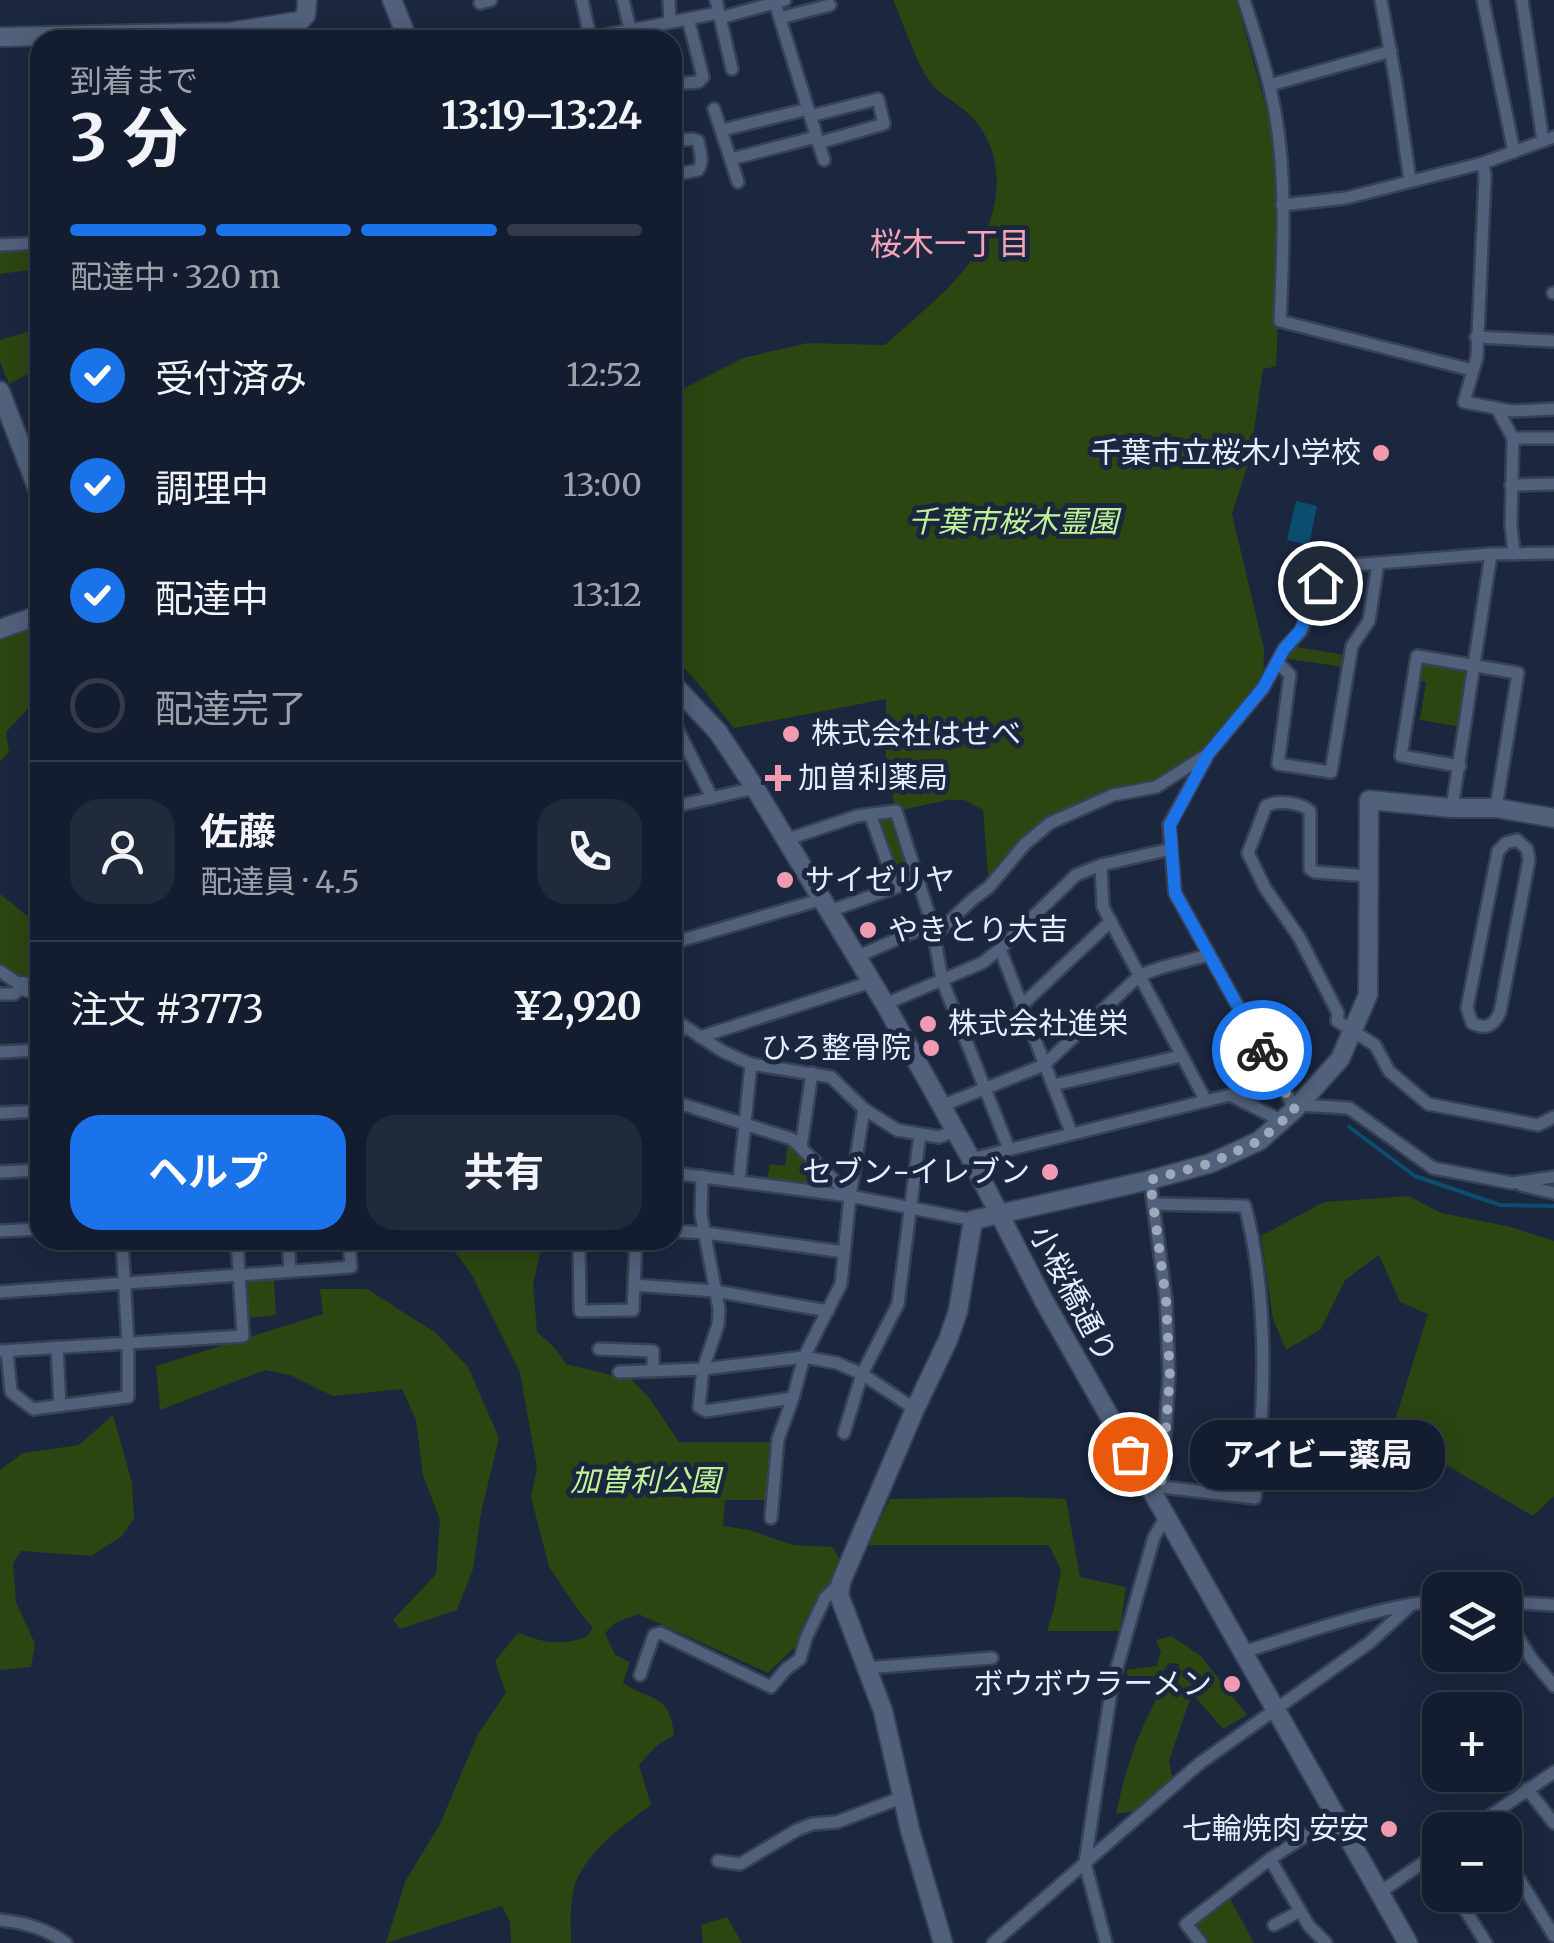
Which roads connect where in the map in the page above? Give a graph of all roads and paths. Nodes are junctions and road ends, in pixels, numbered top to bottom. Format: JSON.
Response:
{"nodes":[{"id":1,"x":307,"y":0,"type":"edge"},
{"id":2,"x":392,"y":0,"type":"edge"},
{"id":3,"x":582,"y":0,"type":"edge"},
{"id":4,"x":624,"y":0,"type":"edge"},
{"id":5,"x":669,"y":0,"type":"edge"},
{"id":6,"x":1244,"y":0,"type":"edge"},
{"id":7,"x":1381,"y":0,"type":"edge"},
{"id":8,"x":1483,"y":0,"type":"edge"},
{"id":9,"x":1522,"y":0,"type":"edge"},
{"id":10,"x":780,"y":2,"type":"edge"},
{"id":11,"x":754,"y":4,"type":"edge"},
{"id":12,"x":830,"y":5,"type":"dead end"},
{"id":13,"x":718,"y":10,"type":"edge"},
{"id":14,"x":688,"y":18,"type":"junction"},
{"id":15,"x":780,"y":18,"type":"junction"},
{"id":16,"x":670,"y":21,"type":"junction"},
{"id":17,"x":244,"y":30,"type":"edge"},
{"id":18,"x":404,"y":30,"type":"edge"},
{"id":19,"x":584,"y":30,"type":"edge"},
{"id":20,"x":636,"y":30,"type":"edge"},
{"id":21,"x":643,"y":30,"type":"edge"},
{"id":22,"x":0,"y":37,"type":"edge"},
{"id":23,"x":30,"y":37,"type":"edge"},
{"id":24,"x":1391,"y":52,"type":"junction"},
{"id":25,"x":732,"y":69,"type":"dead end"},
{"id":26,"x":682,"y":83,"type":"edge"},
{"id":27,"x":1270,"y":85,"type":"junction"},
{"id":28,"x":714,"y":109,"type":"dead end"},
{"id":29,"x":809,"y":113,"type":"junction"},
{"id":30,"x":722,"y":130,"type":"junction"},
{"id":31,"x":1548,"y":139,"type":"edge"},
{"id":32,"x":682,"y":140,"type":"edge"},
{"id":33,"x":818,"y":140,"type":"junction"},
{"id":34,"x":1514,"y":152,"type":"junction"},
{"id":35,"x":731,"y":159,"type":"junction"},
{"id":36,"x":824,"y":160,"type":"dead end"},
{"id":37,"x":1483,"y":163,"type":"junction"},
{"id":38,"x":682,"y":173,"type":"edge"},
{"id":39,"x":1410,"y":181,"type":"junction"},
{"id":40,"x":738,"y":182,"type":"dead end"},
{"id":41,"x":1282,"y":205,"type":"junction"},
{"id":42,"x":30,"y":244,"type":"edge"},
{"id":43,"x":0,"y":245,"type":"edge"},
{"id":44,"x":1476,"y":337,"type":"junction"},
{"id":45,"x":1554,"y":340,"type":"edge"},
{"id":46,"x":1472,"y":370,"type":"junction"},
{"id":47,"x":0,"y":392,"type":"edge"},
{"id":48,"x":1497,"y":409,"type":"junction"},
{"id":49,"x":1554,"y":410,"type":"edge"},
{"id":50,"x":1513,"y":438,"type":"junction"},
{"id":51,"x":1554,"y":438,"type":"edge"},
{"id":52,"x":30,"y":469,"type":"edge"},
{"id":53,"x":1554,"y":484,"type":"edge"},
{"id":54,"x":1511,"y":485,"type":"junction"},
{"id":55,"x":1554,"y":553,"type":"edge"},
{"id":56,"x":1491,"y":554,"type":"junction"},
{"id":57,"x":1514,"y":554,"type":"junction"},
{"id":58,"x":1378,"y":563,"type":"junction"},
{"id":59,"x":30,"y":618,"type":"edge"},
{"id":60,"x":0,"y":628,"type":"edge"},
{"id":61,"x":1276,"y":662,"type":"junction"},
{"id":62,"x":1475,"y":665,"type":"junction"},
{"id":63,"x":682,"y":694,"type":"edge"},
{"id":64,"x":682,"y":738,"type":"edge"},
{"id":65,"x":1208,"y":754,"type":"junction"},
{"id":66,"x":1460,"y":766,"type":"junction"},
{"id":67,"x":755,"y":788,"type":"junction"},
{"id":68,"x":712,"y":798,"type":"junction"},
{"id":69,"x":682,"y":805,"type":"edge"},
{"id":70,"x":1452,"y":808,"type":"junction"},
{"id":71,"x":1496,"y":808,"type":"junction"},
{"id":72,"x":1522,"y":812,"type":"junction"},
{"id":73,"x":870,"y":814,"type":"junction"},
{"id":74,"x":1554,"y":818,"type":"edge"},
{"id":75,"x":788,"y":840,"type":"junction"},
{"id":76,"x":1517,"y":840,"type":"junction"},
{"id":77,"x":1171,"y":849,"type":"junction"},
{"id":78,"x":1101,"y":865,"type":"junction"},
{"id":79,"x":1368,"y":876,"type":"junction"},
{"id":80,"x":919,"y":879,"type":"junction"},
{"id":81,"x":896,"y":887,"type":"junction"},
{"id":82,"x":826,"y":905,"type":"junction"},
{"id":83,"x":1111,"y":920,"type":"junction"},
{"id":84,"x":934,"y":930,"type":"junction"},
{"id":85,"x":682,"y":941,"type":"edge"},
{"id":86,"x":1000,"y":949,"type":"junction"},
{"id":87,"x":1209,"y":955,"type":"junction"},
{"id":88,"x":856,"y":956,"type":"junction"},
{"id":89,"x":0,"y":971,"type":"edge"},
{"id":90,"x":1140,"y":975,"type":"junction"},
{"id":91,"x":942,"y":980,"type":"junction"},
{"id":92,"x":870,"y":982,"type":"junction"},
{"id":93,"x":30,"y":987,"type":"edge"},
{"id":94,"x":30,"y":988,"type":"edge"},
{"id":95,"x":0,"y":994,"type":"edge"},
{"id":96,"x":885,"y":1004,"type":"junction"},
{"id":97,"x":1022,"y":1006,"type":"junction"},
{"id":98,"x":682,"y":1025,"type":"edge"},
{"id":99,"x":685,"y":1027,"type":"junction"},
{"id":100,"x":682,"y":1030,"type":"edge"},
{"id":101,"x":1354,"y":1030,"type":"junction"},
{"id":102,"x":700,"y":1037,"type":"junction"},
{"id":103,"x":30,"y":1050,"type":"edge"},
{"id":104,"x":0,"y":1052,"type":"edge"},
{"id":105,"x":1181,"y":1056,"type":"junction"},
{"id":106,"x":751,"y":1064,"type":"junction"},
{"id":107,"x":1044,"y":1064,"type":"junction"},
{"id":108,"x":812,"y":1072,"type":"junction"},
{"id":109,"x":1053,"y":1085,"type":"junction"},
{"id":110,"x":986,"y":1088,"type":"junction"},
{"id":111,"x":1206,"y":1101,"type":"junction"},
{"id":112,"x":682,"y":1104,"type":"edge"},
{"id":113,"x":941,"y":1106,"type":"junction"},
{"id":114,"x":864,"y":1109,"type":"junction"},
{"id":115,"x":30,"y":1111,"type":"edge"},
{"id":116,"x":1292,"y":1112,"type":"junction"},
{"id":117,"x":0,"y":1113,"type":"edge"},
{"id":118,"x":1554,"y":1117,"type":"edge"},
{"id":119,"x":746,"y":1125,"type":"junction"},
{"id":120,"x":955,"y":1131,"type":"junction"},
{"id":121,"x":1071,"y":1132,"type":"junction"},
{"id":122,"x":920,"y":1134,"type":"junction"},
{"id":123,"x":801,"y":1147,"type":"junction"},
{"id":124,"x":1009,"y":1149,"type":"junction"},
{"id":125,"x":971,"y":1158,"type":"junction"},
{"id":126,"x":30,"y":1170,"type":"edge"},
{"id":127,"x":0,"y":1172,"type":"edge"},
{"id":128,"x":682,"y":1174,"type":"edge"},
{"id":129,"x":702,"y":1176,"type":"junction"},
{"id":130,"x":1554,"y":1177,"type":"edge"},
{"id":131,"x":1150,"y":1180,"type":"junction"},
{"id":132,"x":738,"y":1181,"type":"junction"},
{"id":133,"x":1512,"y":1183,"type":"junction"},
{"id":134,"x":1554,"y":1193,"type":"edge"},
{"id":135,"x":850,"y":1196,"type":"junction"},
{"id":136,"x":1153,"y":1204,"type":"junction"},
{"id":137,"x":910,"y":1207,"type":"junction"},
{"id":138,"x":1000,"y":1214,"type":"junction"},
{"id":139,"x":973,"y":1220,"type":"junction"},
{"id":140,"x":30,"y":1230,"type":"edge"},
{"id":141,"x":0,"y":1231,"type":"edge"},
{"id":142,"x":682,"y":1232,"type":"edge"},
{"id":143,"x":706,"y":1234,"type":"junction"},
{"id":144,"x":122,"y":1250,"type":"edge"},
{"id":145,"x":238,"y":1250,"type":"edge"},
{"id":146,"x":289,"y":1250,"type":"edge"},
{"id":147,"x":350,"y":1250,"type":"edge"},
{"id":148,"x":579,"y":1250,"type":"edge"},
{"id":149,"x":636,"y":1250,"type":"edge"},
{"id":150,"x":844,"y":1252,"type":"junction"},
{"id":151,"x":290,"y":1272,"type":"junction"},
{"id":152,"x":240,"y":1275,"type":"junction"},
{"id":153,"x":124,"y":1283,"type":"junction"},
{"id":154,"x":634,"y":1285,"type":"junction"},
{"id":155,"x":715,"y":1291,"type":"junction"},
{"id":156,"x":0,"y":1292,"type":"edge"},
{"id":157,"x":828,"y":1311,"type":"junction"},
{"id":158,"x":128,"y":1343,"type":"junction"},
{"id":159,"x":57,"y":1347,"type":"junction"},
{"id":160,"x":599,"y":1349,"type":"dead end"},
{"id":161,"x":4,"y":1351,"type":"edge"},
{"id":162,"x":804,"y":1357,"type":"junction"},
{"id":163,"x":703,"y":1369,"type":"junction"},
{"id":164,"x":653,"y":1371,"type":"junction"},
{"id":165,"x":619,"y":1372,"type":"dead end"},
{"id":166,"x":862,"y":1374,"type":"junction"},
{"id":167,"x":793,"y":1398,"type":"junction"},
{"id":168,"x":60,"y":1405,"type":"junction"},
{"id":169,"x":916,"y":1409,"type":"junction"},
{"id":170,"x":844,"y":1433,"type":"dead end"},
{"id":171,"x":1152,"y":1488,"type":"junction"},
{"id":172,"x":1166,"y":1517,"type":"junction"},
{"id":173,"x":772,"y":1518,"type":"dead end"},
{"id":174,"x":841,"y":1582,"type":"junction"},
{"id":175,"x":1422,"y":1603,"type":"edge"},
{"id":176,"x":1522,"y":1603,"type":"edge"},
{"id":177,"x":1412,"y":1604,"type":"junction"},
{"id":178,"x":1554,"y":1605,"type":"edge"},
{"id":179,"x":1522,"y":1643,"type":"edge"},
{"id":180,"x":1243,"y":1652,"type":"junction"},
{"id":181,"x":992,"y":1658,"type":"dead end"},
{"id":182,"x":866,"y":1668,"type":"junction"},
{"id":183,"x":640,"y":1675,"type":"dead end"},
{"id":184,"x":1554,"y":1686,"type":"edge"},
{"id":185,"x":1276,"y":1710,"type":"junction"},
{"id":186,"x":1554,"y":1772,"type":"edge"},
{"id":187,"x":1527,"y":1790,"type":"junction"},
{"id":188,"x":903,"y":1797,"type":"junction"},
{"id":189,"x":1501,"y":1812,"type":"edge"},
{"id":190,"x":1335,"y":1817,"type":"junction"},
{"id":191,"x":1554,"y":1823,"type":"edge"},
{"id":192,"x":1270,"y":1860,"type":"junction"},
{"id":193,"x":718,"y":1861,"type":"dead end"},
{"id":194,"x":1085,"y":1863,"type":"junction"},
{"id":195,"x":1422,"y":1864,"type":"edge"},
{"id":196,"x":1522,"y":1884,"type":"edge"},
{"id":197,"x":1380,"y":1893,"type":"junction"},
{"id":198,"x":1300,"y":1911,"type":"junction"},
{"id":199,"x":1467,"y":1912,"type":"edge"},
{"id":200,"x":0,"y":1921,"type":"edge"},
{"id":201,"x":1274,"y":1925,"type":"dead end"},
{"id":202,"x":1554,"y":1936,"type":"edge"},
{"id":203,"x":66,"y":1943,"type":"edge"},
{"id":204,"x":943,"y":1943,"type":"edge"},
{"id":205,"x":993,"y":1943,"type":"edge"},
{"id":206,"x":1106,"y":1943,"type":"edge"},
{"id":207,"x":1200,"y":1943,"type":"edge"},
{"id":208,"x":1326,"y":1943,"type":"edge"},
{"id":209,"x":1408,"y":1943,"type":"edge"},
{"id":210,"x":1486,"y":1943,"type":"edge"}],
"edges":[{"from":1,"to":17,"type":"street"},
{"from":2,"to":18,"type":"street"},
{"from":3,"to":19,"type":"street"},
{"from":4,"to":20,"type":"street"},
{"from":5,"to":16,"type":"street"},
{"from":6,"to":27,"type":"street"},
{"from":7,"to":24,"type":"street"},
{"from":8,"to":34,"type":"street"},
{"from":9,"to":31,"type":"street"},
{"from":10,"to":11,"type":"street"},
{"from":10,"to":15,"type":"street"},
{"from":11,"to":13,"type":"street"},
{"from":12,"to":15,"type":"street"},
{"from":13,"to":14,"type":"street"},
{"from":13,"to":25,"type":"street"},
{"from":14,"to":16,"type":"street"},
{"from":14,"to":26,"type":"street"},
{"from":15,"to":29,"type":"street"},
{"from":16,"to":21,"type":"street"},
{"from":22,"to":23,"type":"street"},
{"from":24,"to":27,"type":"street"},
{"from":24,"to":39,"type":"street"},
{"from":27,"to":41,"type":"street"},
{"from":28,"to":30,"type":"street"},
{"from":29,"to":30,"type":"street"},
{"from":29,"to":33,"type":"street"},
{"from":29,"to":33,"type":"street"},
{"from":30,"to":35,"type":"street"},
{"from":31,"to":34,"type":"street"},
{"from":32,"to":38,"type":"street"},
{"from":33,"to":35,"type":"street"},
{"from":33,"to":36,"type":"street"},
{"from":34,"to":37,"type":"street"},
{"from":35,"to":40,"type":"street"},
{"from":37,"to":39,"type":"street"},
{"from":37,"to":44,"type":"street"},
{"from":39,"to":41,"type":"street"},
{"from":41,"to":46,"type":"street"},
{"from":42,"to":43,"type":"street"},
{"from":44,"to":45,"type":"street"},
{"from":44,"to":46,"type":"street"},
{"from":46,"to":48,"type":"street"},
{"from":47,"to":52,"type":"street"},
{"from":48,"to":49,"type":"street"},
{"from":48,"to":50,"type":"street"},
{"from":50,"to":51,"type":"street"},
{"from":50,"to":54,"type":"street"},
{"from":53,"to":54,"type":"street"},
{"from":54,"to":57,"type":"street"},
{"from":55,"to":57,"type":"street"},
{"from":56,"to":57,"type":"street"},
{"from":56,"to":58,"type":"street"},
{"from":56,"to":62,"type":"street"},
{"from":58,"to":61,"type":"street"},
{"from":58,"to":61,"type":"street"},
{"from":59,"to":60,"type":"street"},
{"from":61,"to":65,"type":"street"},
{"from":62,"to":66,"type":"street"},
{"from":62,"to":66,"type":"street"},
{"from":62,"to":71,"type":"street"},
{"from":63,"to":67,"type":"street","name":"小桜橋通り"},
{"from":64,"to":68,"type":"street"},
{"from":65,"to":77,"type":"street"},
{"from":65,"to":84,"type":"street"},
{"from":66,"to":70,"type":"street"},
{"from":67,"to":68,"type":"street"},
{"from":67,"to":75,"type":"street","name":"小桜橋通り"},
{"from":68,"to":69,"type":"street"},
{"from":70,"to":71,"type":"street"},
{"from":70,"to":79,"type":"street"},
{"from":71,"to":72,"type":"street"},
{"from":72,"to":74,"type":"street"},
{"from":72,"to":76,"type":"street"},
{"from":73,"to":75,"type":"street"},
{"from":73,"to":80,"type":"street"},
{"from":73,"to":81,"type":"street"},
{"from":75,"to":82,"type":"street","name":"小桜橋通り"},
{"from":76,"to":76,"type":"street"},
{"from":77,"to":78,"type":"street"},
{"from":77,"to":87,"type":"street"},
{"from":78,"to":83,"type":"street"},
{"from":78,"to":86,"type":"street"},
{"from":79,"to":101,"type":"street"},
{"from":79,"to":101,"type":"street"},
{"from":80,"to":81,"type":"street"},
{"from":80,"to":84,"type":"street"},
{"from":81,"to":82,"type":"street"},
{"from":82,"to":85,"type":"street"},
{"from":82,"to":88,"type":"street","name":"小桜橋通り"},
{"from":83,"to":90,"type":"street"},
{"from":83,"to":97,"type":"street"},
{"from":84,"to":88,"type":"street"},
{"from":84,"to":91,"type":"street"},
{"from":86,"to":91,"type":"street"},
{"from":86,"to":97,"type":"street"},
{"from":87,"to":90,"type":"street"},
{"from":87,"to":116,"type":"street"},
{"from":88,"to":92,"type":"street","name":"小桜橋通り"},
{"from":89,"to":93,"type":"street"},
{"from":90,"to":105,"type":"street"},
{"from":90,"to":107,"type":"street"},
{"from":91,"to":96,"type":"street"},
{"from":91,"to":110,"type":"street"},
{"from":92,"to":96,"type":"street","name":"小桜橋通り"},
{"from":92,"to":102,"type":"street"},
{"from":94,"to":95,"type":"street"},
{"from":96,"to":113,"type":"street","name":"小桜橋通り"},
{"from":97,"to":107,"type":"street"},
{"from":98,"to":99,"type":"street"},
{"from":99,"to":100,"type":"street"},
{"from":99,"to":102,"type":"street"},
{"from":101,"to":116,"type":"street"},
{"from":101,"to":118,"type":"street"},
{"from":102,"to":106,"type":"street"},
{"from":103,"to":104,"type":"street"},
{"from":105,"to":109,"type":"street"},
{"from":105,"to":111,"type":"street"},
{"from":106,"to":108,"type":"street"},
{"from":106,"to":119,"type":"street"},
{"from":107,"to":109,"type":"street"},
{"from":107,"to":110,"type":"street"},
{"from":108,"to":114,"type":"street"},
{"from":108,"to":123,"type":"street"},
{"from":109,"to":121,"type":"street"},
{"from":110,"to":113,"type":"street"},
{"from":110,"to":124,"type":"street"},
{"from":111,"to":116,"type":"street"},
{"from":111,"to":121,"type":"street"},
{"from":112,"to":119,"type":"street"},
{"from":113,"to":120,"type":"street","name":"小桜橋通り"},
{"from":114,"to":122,"type":"street"},
{"from":114,"to":135,"type":"street"},
{"from":115,"to":117,"type":"street"},
{"from":116,"to":131,"type":"street"},
{"from":116,"to":133,"type":"street"},
{"from":119,"to":123,"type":"street"},
{"from":119,"to":132,"type":"street"},
{"from":120,"to":122,"type":"street"},
{"from":120,"to":125,"type":"street","name":"小桜橋通り"},
{"from":121,"to":124,"type":"street"},
{"from":122,"to":137,"type":"street"},
{"from":123,"to":135,"type":"street"},
{"from":124,"to":125,"type":"street"},
{"from":125,"to":138,"type":"street","name":"小桜橋通り"},
{"from":126,"to":127,"type":"street"},
{"from":128,"to":129,"type":"street"},
{"from":129,"to":132,"type":"street"},
{"from":129,"to":143,"type":"street"},
{"from":130,"to":133,"type":"street"},
{"from":131,"to":136,"type":"street"},
{"from":131,"to":138,"type":"street"},
{"from":132,"to":135,"type":"street"},
{"from":133,"to":134,"type":"street"},
{"from":135,"to":137,"type":"street"},
{"from":135,"to":150,"type":"street"},
{"from":136,"to":171,"type":"street"},
{"from":136,"to":171,"type":"street"},
{"from":137,"to":139,"type":"street"},
{"from":137,"to":166,"type":"street"},
{"from":138,"to":139,"type":"street"},
{"from":138,"to":171,"type":"street","name":"小桜橋通り"},
{"from":139,"to":169,"type":"street"},
{"from":140,"to":141,"type":"street"},
{"from":142,"to":143,"type":"street"},
{"from":143,"to":150,"type":"street"},
{"from":143,"to":155,"type":"street"},
{"from":144,"to":153,"type":"street"},
{"from":145,"to":152,"type":"street"},
{"from":146,"to":151,"type":"street"},
{"from":147,"to":151,"type":"street"},
{"from":148,"to":154,"type":"street"},
{"from":149,"to":154,"type":"street"},
{"from":150,"to":157,"type":"street"},
{"from":151,"to":152,"type":"street"},
{"from":152,"to":153,"type":"street"},
{"from":152,"to":158,"type":"street"},
{"from":153,"to":156,"type":"street"},
{"from":153,"to":158,"type":"street"},
{"from":154,"to":155,"type":"street"},
{"from":155,"to":157,"type":"street"},
{"from":155,"to":163,"type":"street"},
{"from":157,"to":162,"type":"street"},
{"from":158,"to":159,"type":"street"},
{"from":158,"to":168,"type":"street"},
{"from":159,"to":161,"type":"street"},
{"from":159,"to":168,"type":"street"},
{"from":160,"to":164,"type":"street"},
{"from":161,"to":168,"type":"street"},
{"from":162,"to":163,"type":"street"},
{"from":162,"to":166,"type":"street"},
{"from":162,"to":167,"type":"street"},
{"from":163,"to":164,"type":"street"},
{"from":163,"to":167,"type":"street"},
{"from":164,"to":165,"type":"street"},
{"from":166,"to":169,"type":"street"},
{"from":166,"to":170,"type":"street"},
{"from":167,"to":173,"type":"street"},
{"from":169,"to":174,"type":"street"},
{"from":171,"to":172,"type":"street","name":"小桜橋通り"},
{"from":172,"to":180,"type":"street","name":"小桜橋通り"},
{"from":172,"to":194,"type":"street"},
{"from":174,"to":182,"type":"street"},
{"from":174,"to":183,"type":"street"},
{"from":175,"to":177,"type":"street"},
{"from":176,"to":178,"type":"street"},
{"from":177,"to":180,"type":"street"},
{"from":177,"to":185,"type":"street"},
{"from":179,"to":184,"type":"street"},
{"from":180,"to":185,"type":"street","name":"小桜橋通り"},
{"from":181,"to":182,"type":"street"},
{"from":182,"to":188,"type":"street"},
{"from":185,"to":190,"type":"street","name":"小桜橋通り"},
{"from":185,"to":194,"type":"street"},
{"from":186,"to":187,"type":"street"},
{"from":187,"to":189,"type":"street"},
{"from":187,"to":191,"type":"street"},
{"from":188,"to":193,"type":"street"},
{"from":188,"to":204,"type":"street"},
{"from":190,"to":192,"type":"street"},
{"from":190,"to":197,"type":"street","name":"小桜橋通り"},
{"from":192,"to":198,"type":"street"},
{"from":192,"to":207,"type":"street"},
{"from":194,"to":205,"type":"street"},
{"from":194,"to":206,"type":"street"},
{"from":195,"to":197,"type":"street"},
{"from":196,"to":202,"type":"street"},
{"from":197,"to":209,"type":"street","name":"小桜橋通り"},
{"from":198,"to":201,"type":"street"},
{"from":198,"to":208,"type":"street"},
{"from":199,"to":210,"type":"street"},
{"from":200,"to":203,"type":"street"}]}
